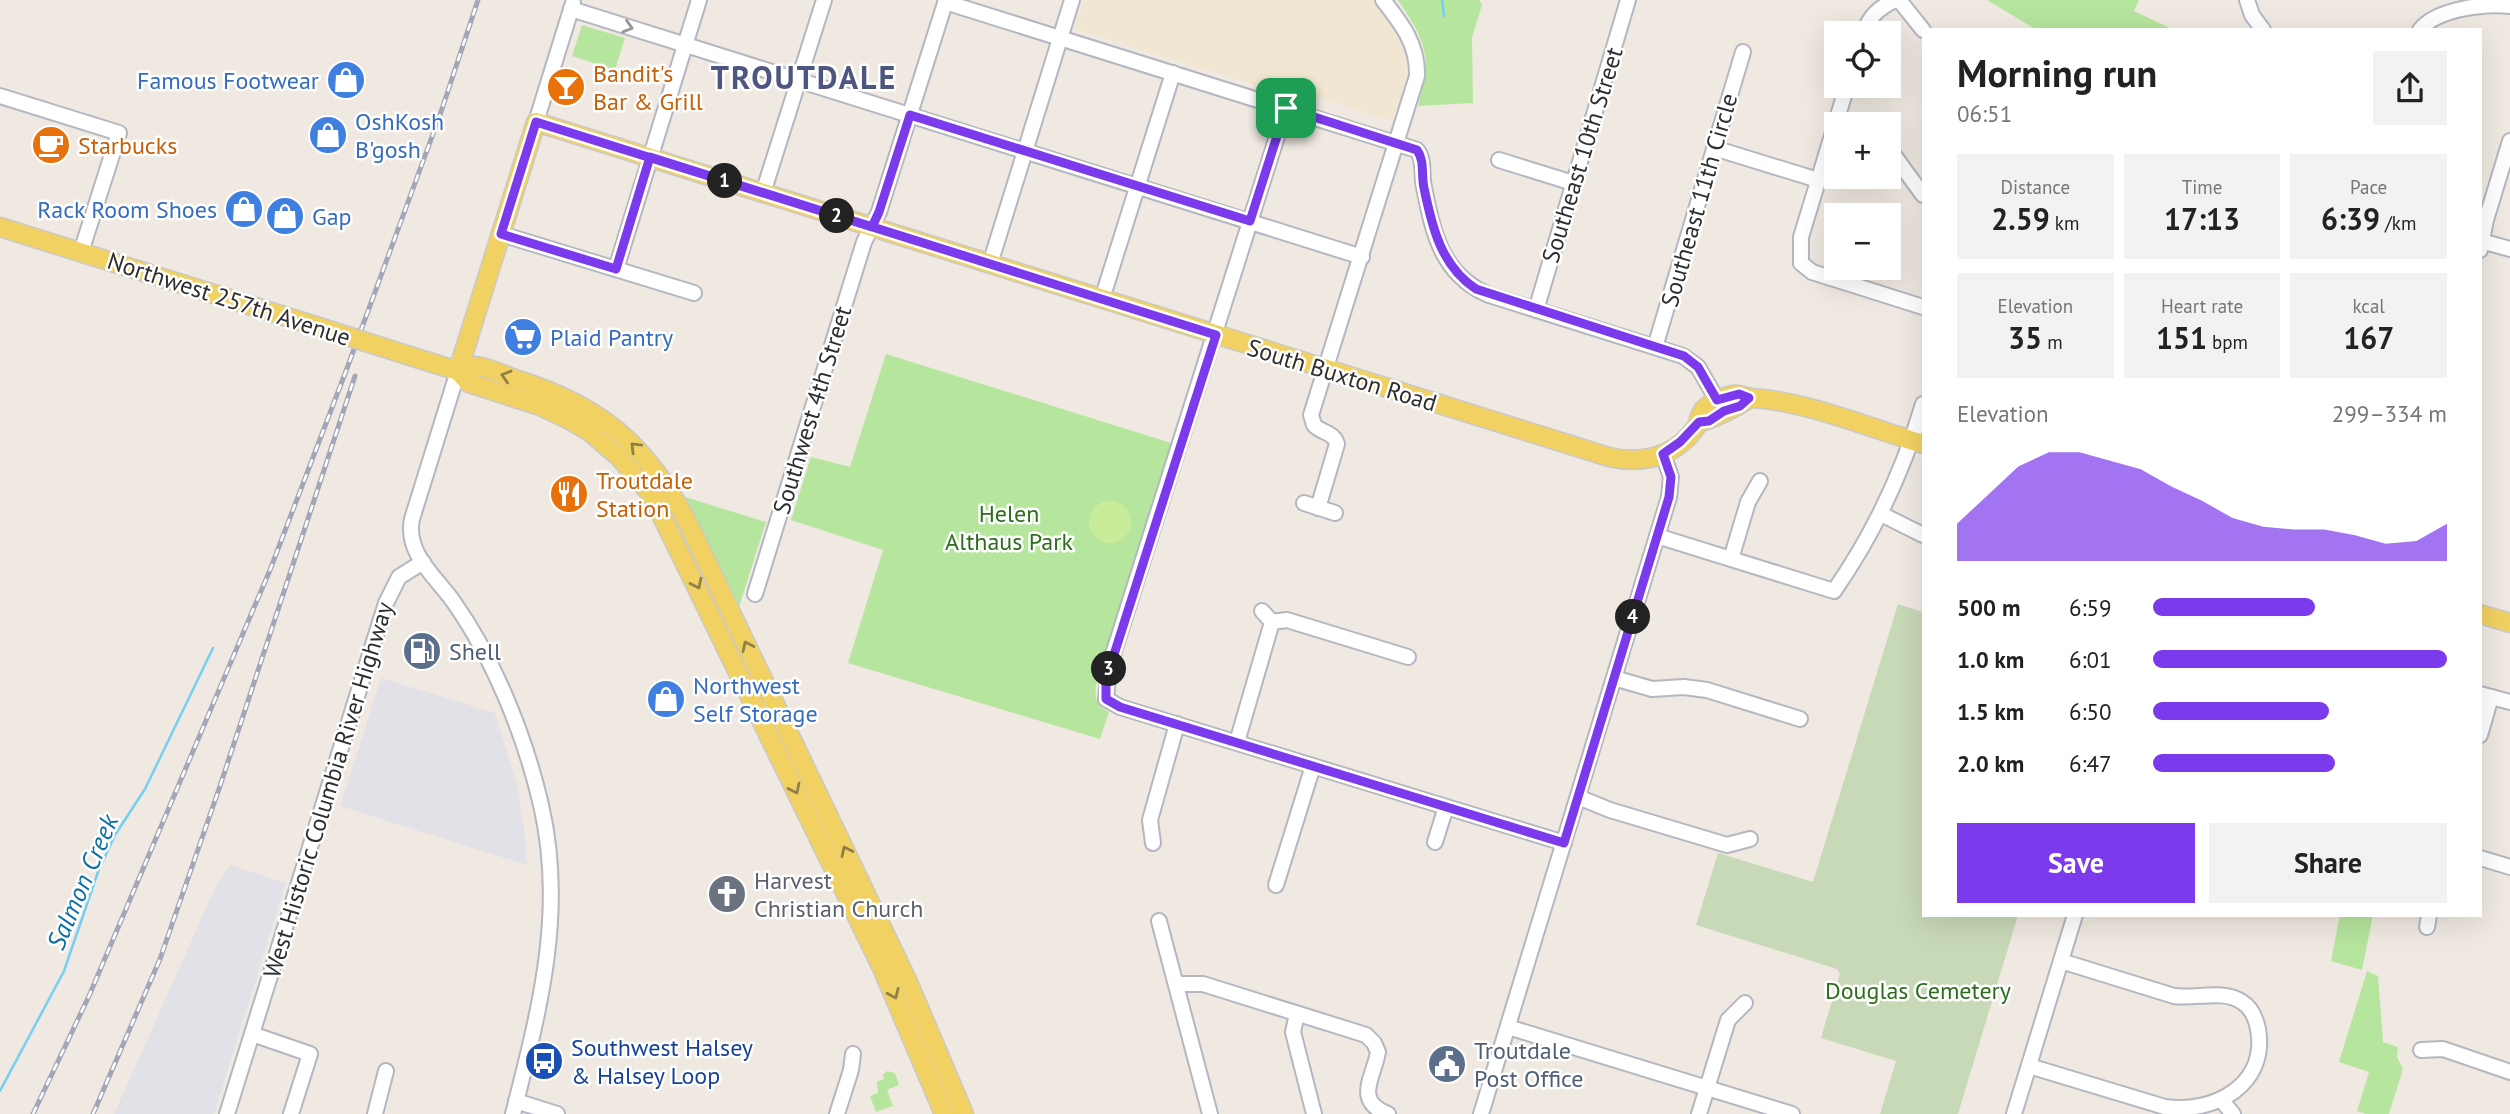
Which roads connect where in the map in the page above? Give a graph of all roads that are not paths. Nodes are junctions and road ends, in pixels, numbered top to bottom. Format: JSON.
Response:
{"nodes":[{"id":1,"x":699,"y":0,"type":"edge"},
{"id":2,"x":824,"y":0,"type":"edge"},
{"id":3,"x":1072,"y":0,"type":"edge"},
{"id":4,"x":1383,"y":0,"type":"edge"},
{"id":5,"x":1628,"y":0,"type":"edge"},
{"id":6,"x":1897,"y":0,"type":"edge"},
{"id":7,"x":2247,"y":0,"type":"edge"},
{"id":8,"x":946,"y":1,"type":"edge"},
{"id":9,"x":573,"y":4,"type":"edge"},
{"id":10,"x":2510,"y":6,"type":"edge"},
{"id":11,"x":1869,"y":21,"type":"edge"},
{"id":12,"x":2262,"y":28,"type":"edge"},
{"id":13,"x":2422,"y":28,"type":"edge"},
{"id":14,"x":1922,"y":29,"type":"edge"},
{"id":15,"x":1060,"y":38,"type":"junction"},
{"id":16,"x":685,"y":44,"type":"junction"},
{"id":17,"x":1742,"y":52,"type":"dead end"},
{"id":18,"x":1173,"y":73,"type":"junction"},
{"id":19,"x":799,"y":80,"type":"junction"},
{"id":20,"x":0,"y":96,"type":"edge"},
{"id":21,"x":1286,"y":108,"type":"junction"},
{"id":22,"x":910,"y":115,"type":"junction"},
{"id":23,"x":536,"y":122,"type":"junction"},
{"id":24,"x":2510,"y":141,"type":"edge"},
{"id":25,"x":1397,"y":143,"type":"junction"},
{"id":26,"x":1714,"y":148,"type":"junction"},
{"id":27,"x":1024,"y":151,"type":"junction"},
{"id":28,"x":650,"y":157,"type":"junction"},
{"id":29,"x":1499,"y":160,"type":"dead end"},
{"id":30,"x":1824,"y":160,"type":"edge"},
{"id":31,"x":1901,"y":165,"type":"edge"},
{"id":32,"x":1818,"y":180,"type":"junction"},
{"id":33,"x":1573,"y":183,"type":"junction"},
{"id":34,"x":1138,"y":186,"type":"junction"},
{"id":35,"x":763,"y":193,"type":"junction"},
{"id":36,"x":1922,"y":194,"type":"edge"},
{"id":37,"x":1250,"y":221,"type":"junction"},
{"id":38,"x":872,"y":227,"type":"junction"},
{"id":39,"x":0,"y":228,"type":"edge"},
{"id":40,"x":501,"y":234,"type":"junction"},
{"id":41,"x":2482,"y":242,"type":"edge"},
{"id":42,"x":2482,"y":246,"type":"edge"},
{"id":43,"x":2510,"y":249,"type":"edge"},
{"id":44,"x":81,"y":252,"type":"junction"},
{"id":45,"x":1362,"y":257,"type":"junction"},
{"id":46,"x":990,"y":264,"type":"junction"},
{"id":47,"x":616,"y":269,"type":"junction"},
{"id":48,"x":694,"y":293,"type":"dead end"},
{"id":49,"x":1102,"y":299,"type":"junction"},
{"id":50,"x":1922,"y":307,"type":"edge"},
{"id":51,"x":1536,"y":310,"type":"junction"},
{"id":52,"x":1216,"y":335,"type":"junction"},
{"id":53,"x":1655,"y":347,"type":"junction"},
{"id":54,"x":1326,"y":369,"type":"junction"},
{"id":55,"x":458,"y":371,"type":"junction"},
{"id":56,"x":1749,"y":398,"type":"junction"},
{"id":57,"x":1717,"y":400,"type":"junction"},
{"id":58,"x":1922,"y":412,"type":"edge"},
{"id":59,"x":1699,"y":422,"type":"junction"},
{"id":60,"x":1918,"y":442,"type":"edge"},
{"id":61,"x":1663,"y":454,"type":"junction"},
{"id":62,"x":1760,"y":481,"type":"dead end"},
{"id":63,"x":1335,"y":513,"type":"dead end"},
{"id":64,"x":1881,"y":514,"type":"junction"},
{"id":65,"x":1922,"y":534,"type":"edge"},
{"id":66,"x":1657,"y":536,"type":"junction"},
{"id":67,"x":1731,"y":559,"type":"junction"},
{"id":68,"x":423,"y":562,"type":"junction"},
{"id":69,"x":755,"y":594,"type":"dead end"},
{"id":70,"x":2482,"y":615,"type":"edge"},
{"id":71,"x":2510,"y":624,"type":"edge"},
{"id":72,"x":1408,"y":657,"type":"dead end"},
{"id":73,"x":1614,"y":678,"type":"junction"},
{"id":74,"x":2486,"y":695,"type":"edge"},
{"id":75,"x":2510,"y":702,"type":"edge"},
{"id":76,"x":1800,"y":719,"type":"dead end"},
{"id":77,"x":2482,"y":722,"type":"edge"},
{"id":78,"x":1177,"y":724,"type":"junction"},
{"id":79,"x":1237,"y":742,"type":"junction"},
{"id":80,"x":1313,"y":766,"type":"junction"},
{"id":81,"x":1578,"y":797,"type":"junction"},
{"id":82,"x":1446,"y":807,"type":"junction"},
{"id":83,"x":1751,"y":839,"type":"dead end"},
{"id":84,"x":1435,"y":842,"type":"dead end"},
{"id":85,"x":1153,"y":843,"type":"dead end"},
{"id":86,"x":1564,"y":843,"type":"junction"},
{"id":87,"x":2482,"y":859,"type":"edge"},
{"id":88,"x":2510,"y":866,"type":"edge"},
{"id":89,"x":1276,"y":885,"type":"dead end"},
{"id":90,"x":2074,"y":917,"type":"edge"},
{"id":91,"x":1159,"y":921,"type":"dead end"},
{"id":92,"x":2061,"y":961,"type":"junction"},
{"id":93,"x":1176,"y":985,"type":"junction"},
{"id":94,"x":1745,"y":1003,"type":"dead end"},
{"id":95,"x":1297,"y":1014,"type":"junction"},
{"id":96,"x":1508,"y":1027,"type":"junction"},
{"id":97,"x":252,"y":1034,"type":"junction"},
{"id":98,"x":2421,"y":1050,"type":"dead end"},
{"id":99,"x":853,"y":1054,"type":"dead end"},
{"id":100,"x":2029,"y":1066,"type":"junction"},
{"id":101,"x":386,"y":1071,"type":"dead end"},
{"id":102,"x":2510,"y":1072,"type":"edge"},
{"id":103,"x":1707,"y":1088,"type":"junction"},
{"id":104,"x":2223,"y":1102,"type":"junction"},
{"id":105,"x":515,"y":1108,"type":"edge"},
{"id":106,"x":227,"y":1114,"type":"edge"},
{"id":107,"x":291,"y":1114,"type":"edge"},
{"id":108,"x":375,"y":1114,"type":"edge"},
{"id":109,"x":557,"y":1114,"type":"edge"},
{"id":110,"x":837,"y":1114,"type":"edge"},
{"id":111,"x":944,"y":1114,"type":"edge"},
{"id":112,"x":964,"y":1114,"type":"edge"},
{"id":113,"x":1210,"y":1114,"type":"edge"},
{"id":114,"x":1314,"y":1114,"type":"edge"},
{"id":115,"x":1388,"y":1114,"type":"edge"},
{"id":116,"x":1481,"y":1114,"type":"edge"},
{"id":117,"x":1699,"y":1114,"type":"edge"},
{"id":118,"x":1792,"y":1114,"type":"edge"},
{"id":119,"x":2014,"y":1114,"type":"edge"},
{"id":120,"x":2233,"y":1114,"type":"edge"}],
"edges":[{"from":1,"to":16,"type":"street"},
{"from":2,"to":19,"type":"street"},
{"from":3,"to":15,"type":"street"},
{"from":4,"to":25,"type":"street"},
{"from":5,"to":33,"type":"street","name":"Southeast 10th Street"},
{"from":6,"to":11,"type":"street"},
{"from":6,"to":14,"type":"street"},
{"from":7,"to":12,"type":"street"},
{"from":8,"to":15,"type":"street"},
{"from":8,"to":22,"type":"street","name":"Southwest 4th Street"},
{"from":9,"to":16,"type":"street","one_way":true},
{"from":9,"to":23,"type":"street"},
{"from":10,"to":13,"type":"street"},
{"from":15,"to":18,"type":"street"},
{"from":15,"to":27,"type":"street"},
{"from":16,"to":19,"type":"street"},
{"from":16,"to":28,"type":"street"},
{"from":17,"to":26,"type":"street","name":"Southeast 11th Circle"},
{"from":18,"to":21,"type":"street"},
{"from":18,"to":34,"type":"street"},
{"from":19,"to":22,"type":"street"},
{"from":19,"to":35,"type":"street"},
{"from":20,"to":44,"type":"street"},
{"from":21,"to":25,"type":"street"},
{"from":21,"to":37,"type":"street"},
{"from":22,"to":27,"type":"street"},
{"from":22,"to":38,"type":"street","name":"Southwest 4th Street"},
{"from":23,"to":28,"type":"main road","name":"South Buxton Road"},
{"from":23,"to":40,"type":"main road"},
{"from":24,"to":41,"type":"street"},
{"from":25,"to":45,"type":"street"},
{"from":25,"to":51,"type":"street"},
{"from":26,"to":32,"type":"street"},
{"from":26,"to":53,"type":"street","name":"Southeast 11th Circle"},
{"from":27,"to":34,"type":"street"},
{"from":27,"to":46,"type":"street"},
{"from":28,"to":35,"type":"main road","name":"South Buxton Road"},
{"from":28,"to":47,"type":"street"},
{"from":29,"to":33,"type":"street"},
{"from":30,"to":32,"type":"street"},
{"from":31,"to":36,"type":"street"},
{"from":32,"to":50,"type":"street"},
{"from":33,"to":51,"type":"street","name":"Southeast 10th Street"},
{"from":34,"to":37,"type":"street"},
{"from":34,"to":49,"type":"street"},
{"from":35,"to":38,"type":"main road","name":"South Buxton Road"},
{"from":37,"to":45,"type":"street"},
{"from":37,"to":52,"type":"street"},
{"from":38,"to":46,"type":"main road","name":"South Buxton Road"},
{"from":38,"to":69,"type":"street","name":"Southwest 4th Street"},
{"from":39,"to":44,"type":"main road","name":"Northwest 257th Avenue"},
{"from":40,"to":47,"type":"street"},
{"from":40,"to":55,"type":"main road"},
{"from":42,"to":43,"type":"street"},
{"from":44,"to":55,"type":"main road","name":"Northwest 257th Avenue","bridge":true},
{"from":45,"to":54,"type":"street"},
{"from":46,"to":49,"type":"main road","name":"South Buxton Road"},
{"from":47,"to":48,"type":"street"},
{"from":49,"to":52,"type":"main road","name":"South Buxton Road"},
{"from":51,"to":53,"type":"street"},
{"from":52,"to":54,"type":"main road","name":"South Buxton Road"},
{"from":52,"to":78,"type":"street"},
{"from":53,"to":57,"type":"street"},
{"from":54,"to":61,"type":"main road","name":"South Buxton Road"},
{"from":54,"to":63,"type":"street"},
{"from":55,"to":68,"type":"street"},
{"from":55,"to":111,"type":"main road","one_way":true},
{"from":112,"to":55,"type":"main road","one_way":true},
{"from":56,"to":57,"type":"main road"},
{"from":56,"to":59,"type":"main road","name":"South Buxton Road"},
{"from":56,"to":60,"type":"main road"},
{"from":57,"to":59,"type":"main road","name":"South Buxton Road"},
{"from":58,"to":60,"type":"street"},
{"from":59,"to":61,"type":"main road","name":"South Buxton Road"},
{"from":60,"to":64,"type":"street"},
{"from":61,"to":66,"type":"street"},
{"from":62,"to":67,"type":"street"},
{"from":64,"to":65,"type":"street"},
{"from":64,"to":67,"type":"street"},
{"from":66,"to":67,"type":"street"},
{"from":66,"to":73,"type":"street"},
{"from":68,"to":97,"type":"street","name":"West Historic Columbia River Highway"},
{"from":68,"to":105,"type":"street"},
{"from":70,"to":71,"type":"main road"},
{"from":72,"to":79,"type":"street"},
{"from":73,"to":76,"type":"street"},
{"from":73,"to":81,"type":"street"},
{"from":74,"to":75,"type":"street"},
{"from":74,"to":77,"type":"street"},
{"from":78,"to":79,"type":"street"},
{"from":78,"to":85,"type":"street"},
{"from":79,"to":80,"type":"street"},
{"from":80,"to":82,"type":"street"},
{"from":80,"to":89,"type":"street"},
{"from":81,"to":83,"type":"street"},
{"from":81,"to":86,"type":"street"},
{"from":82,"to":84,"type":"street"},
{"from":82,"to":86,"type":"street"},
{"from":86,"to":96,"type":"street"},
{"from":87,"to":88,"type":"street"},
{"from":90,"to":92,"type":"street"},
{"from":91,"to":93,"type":"street"},
{"from":92,"to":100,"type":"street"},
{"from":92,"to":104,"type":"street"},
{"from":93,"to":95,"type":"street"},
{"from":93,"to":113,"type":"street"},
{"from":94,"to":103,"type":"street"},
{"from":95,"to":114,"type":"street"},
{"from":95,"to":115,"type":"street"},
{"from":96,"to":103,"type":"street"},
{"from":96,"to":116,"type":"street"},
{"from":97,"to":106,"type":"street","name":"West Historic Columbia River Highway"},
{"from":97,"to":107,"type":"street"},
{"from":98,"to":102,"type":"street"},
{"from":99,"to":110,"type":"street"},
{"from":100,"to":104,"type":"street"},
{"from":100,"to":119,"type":"street"},
{"from":101,"to":108,"type":"street"},
{"from":103,"to":117,"type":"street"},
{"from":103,"to":118,"type":"street"},
{"from":104,"to":120,"type":"street"},
{"from":105,"to":109,"type":"street"}]}
